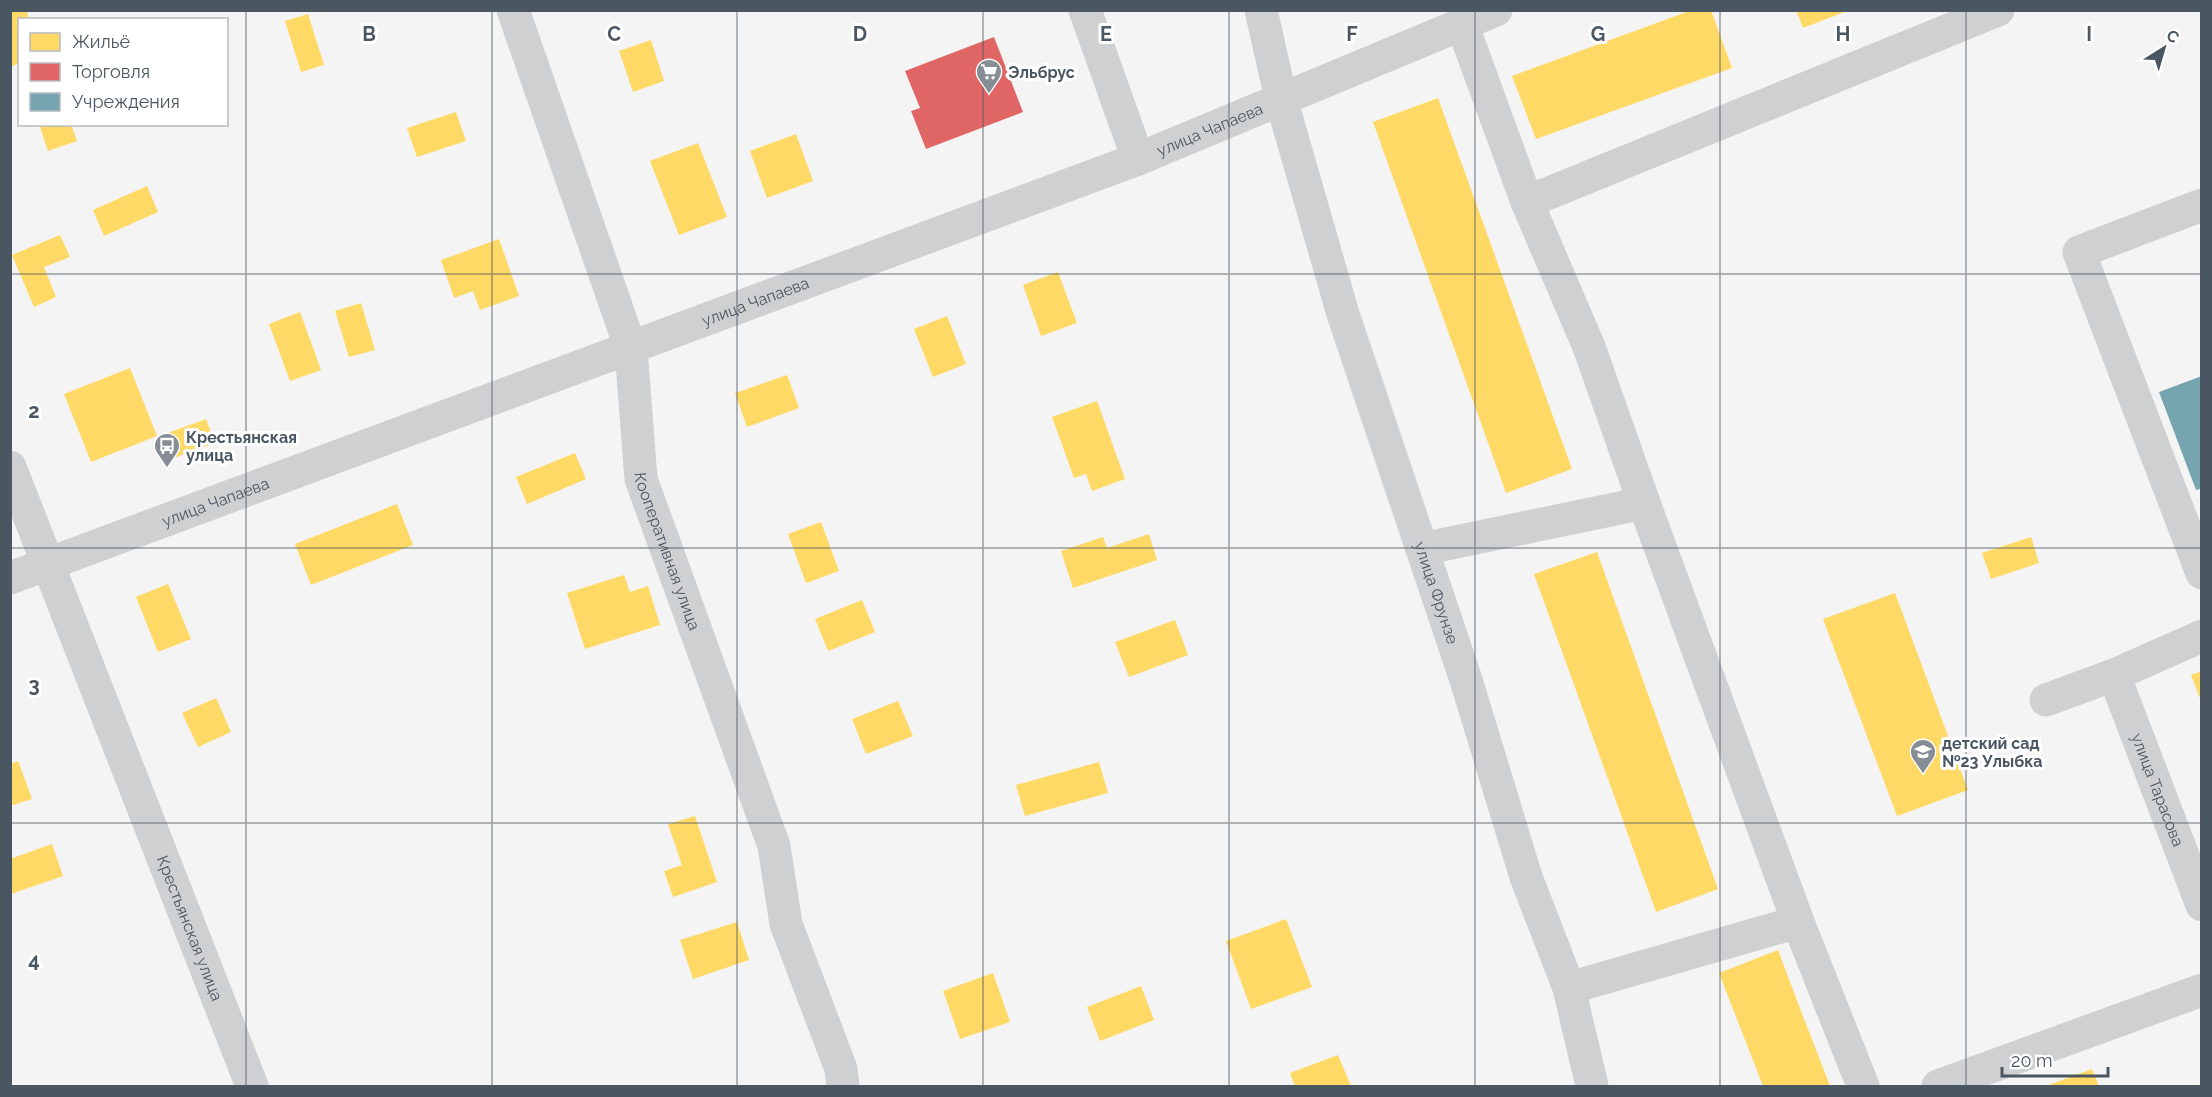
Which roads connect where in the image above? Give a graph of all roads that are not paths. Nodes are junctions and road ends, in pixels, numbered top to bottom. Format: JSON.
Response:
{"nodes":[{"id":1,"x":513,"y":10,"type":"edge"},
{"id":2,"x":1085,"y":10,"type":"edge"},
{"id":3,"x":1261,"y":10,"type":"edge"},
{"id":4,"x":1496,"y":10,"type":"edge"},
{"id":5,"x":1998,"y":10,"type":"edge"},
{"id":6,"x":1462,"y":24,"type":"junction"},
{"id":7,"x":1281,"y":99,"type":"junction"},
{"id":8,"x":1138,"y":159,"type":"junction"},
{"id":9,"x":1527,"y":202,"type":"junction"},
{"id":10,"x":2202,"y":205,"type":"edge"},
{"id":11,"x":631,"y":349,"type":"junction"},
{"id":12,"x":10,"y":467,"type":"edge"},
{"id":13,"x":1644,"y":503,"type":"junction"},
{"id":14,"x":1422,"y":549,"type":"junction"},
{"id":15,"x":47,"y":564,"type":"junction"},
{"id":16,"x":2202,"y":573,"type":"edge"},
{"id":17,"x":10,"y":578,"type":"edge"},
{"id":18,"x":2202,"y":636,"type":"edge"},
{"id":19,"x":2114,"y":675,"type":"junction"},
{"id":20,"x":2046,"y":700,"type":"dead end"},
{"id":21,"x":2202,"y":905,"type":"edge"},
{"id":22,"x":1798,"y":922,"type":"junction"},
{"id":23,"x":1569,"y":988,"type":"junction"},
{"id":24,"x":2202,"y":990,"type":"edge"},
{"id":25,"x":252,"y":1086,"type":"edge"},
{"id":26,"x":843,"y":1086,"type":"edge"},
{"id":27,"x":1592,"y":1086,"type":"edge"},
{"id":28,"x":1863,"y":1086,"type":"edge"},
{"id":29,"x":1938,"y":1086,"type":"edge"}],
"edges":[{"from":1,"to":11,"type":"street","name":"Кооперативная улица"},
{"from":2,"to":8,"type":"street"},
{"from":3,"to":7,"type":"street","name":"улица Фрунзе"},
{"from":4,"to":6,"type":"street","name":"улица Чапаева"},
{"from":5,"to":9,"type":"street"},
{"from":6,"to":7,"type":"street","name":"улица Чапаева"},
{"from":6,"to":9,"type":"street"},
{"from":7,"to":8,"type":"street","name":"улица Чапаева"},
{"from":7,"to":14,"type":"street","name":"улица Фрунзе"},
{"from":8,"to":11,"type":"street","name":"улица Чапаева"},
{"from":9,"to":13,"type":"street"},
{"from":10,"to":16,"type":"street"},
{"from":11,"to":15,"type":"street","name":"улица Чапаева"},
{"from":11,"to":26,"type":"street","name":"Кооперативная улица"},
{"from":12,"to":15,"type":"street","name":"Крестьянская улица"},
{"from":13,"to":14,"type":"street"},
{"from":13,"to":22,"type":"street"},
{"from":14,"to":23,"type":"street","name":"улица Фрунзе"},
{"from":15,"to":17,"type":"street","name":"улица Чапаева"},
{"from":15,"to":25,"type":"street","name":"Крестьянская улица"},
{"from":18,"to":19,"type":"street"},
{"from":19,"to":20,"type":"street"},
{"from":19,"to":21,"type":"street","name":"улица Тарасова"},
{"from":22,"to":23,"type":"street"},
{"from":22,"to":28,"type":"street"},
{"from":23,"to":27,"type":"street","name":"улица Фрунзе"},
{"from":24,"to":29,"type":"street"}]}
